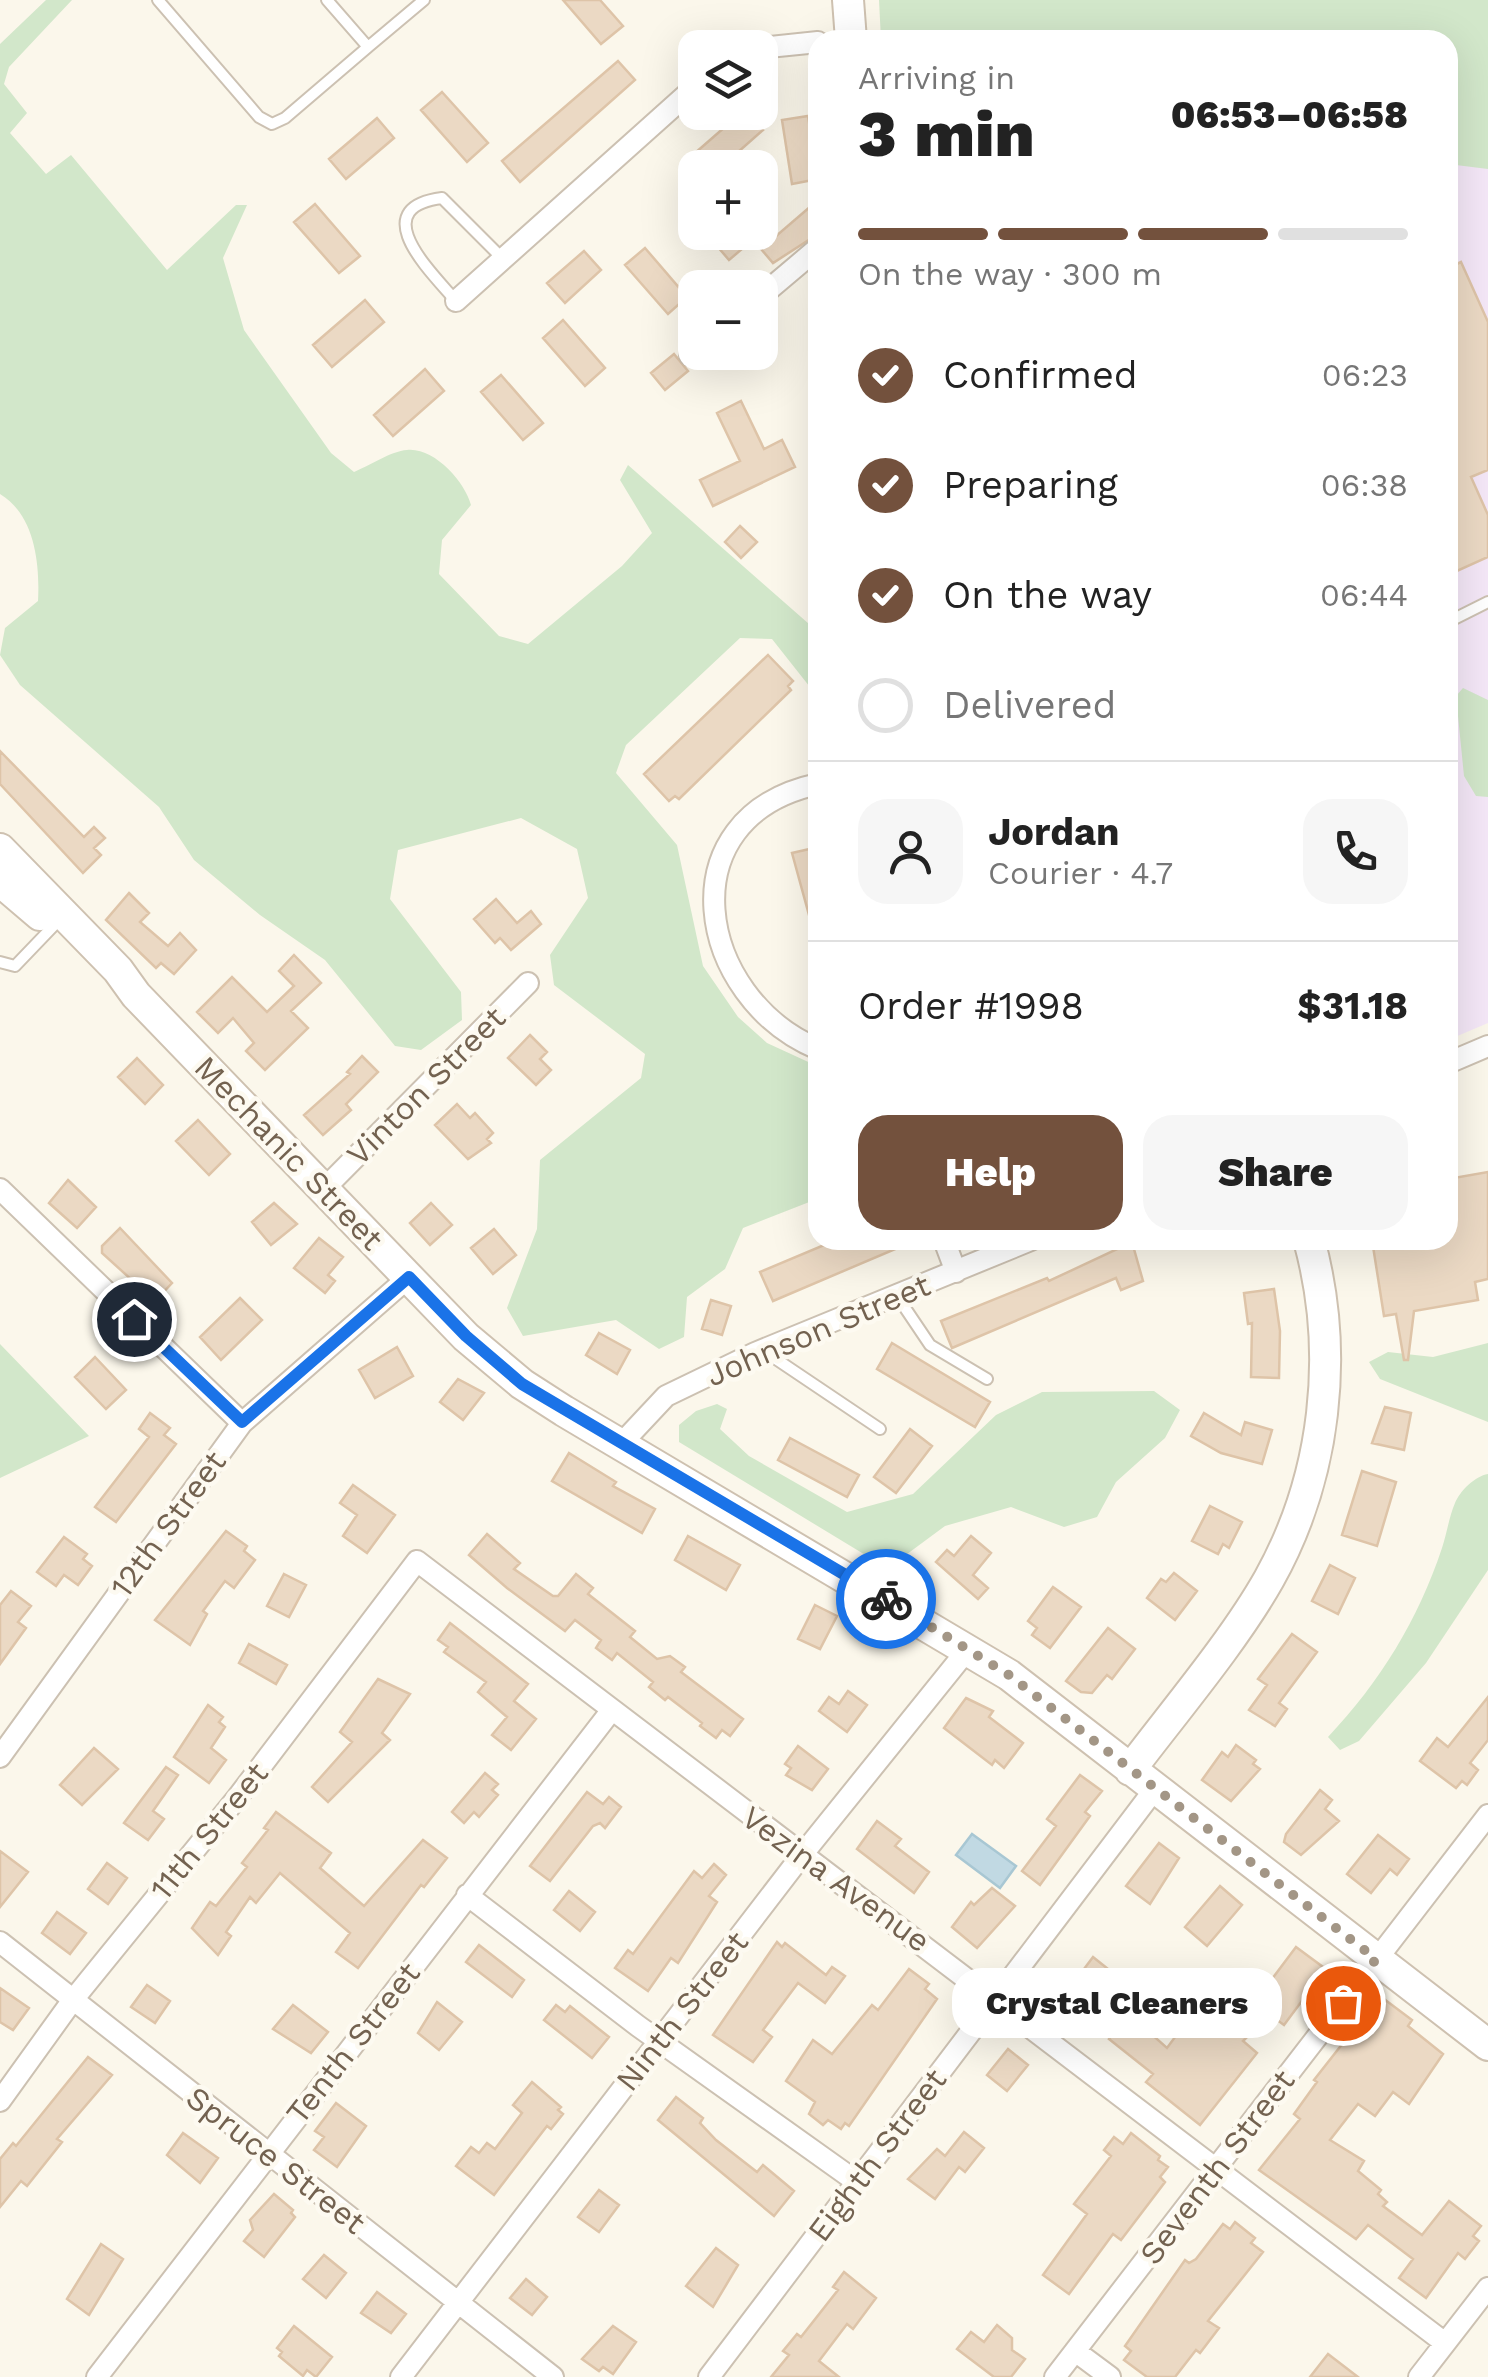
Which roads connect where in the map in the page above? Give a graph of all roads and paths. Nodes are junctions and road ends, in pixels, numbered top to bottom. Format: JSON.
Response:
{"nodes":[{"id":1,"x":176,"y":0,"type":"edge"},
{"id":2,"x":326,"y":0,"type":"edge"},
{"id":3,"x":424,"y":0,"type":"edge"},
{"id":4,"x":848,"y":0,"type":"edge"},
{"id":5,"x":161,"y":4,"type":"edge"},
{"id":6,"x":851,"y":30,"type":"edge"},
{"id":7,"x":808,"y":43,"type":"edge"},
{"id":8,"x":778,"y":46,"type":"edge"},
{"id":9,"x":368,"y":47,"type":"junction"},
{"id":10,"x":678,"y":102,"type":"edge"},
{"id":11,"x":808,"y":256,"type":"edge"},
{"id":12,"x":503,"y":259,"type":"junction"},
{"id":13,"x":778,"y":282,"type":"edge"},
{"id":14,"x":456,"y":301,"type":"joint"},
{"id":15,"x":1488,"y":602,"type":"edge"},
{"id":16,"x":1458,"y":617,"type":"edge"},
{"id":17,"x":808,"y":786,"type":"edge"},
{"id":18,"x":0,"y":849,"type":"edge"},
{"id":19,"x":0,"y":881,"type":"edge"},
{"id":20,"x":58,"y":921,"type":"junction"},
{"id":21,"x":0,"y":962,"type":"edge"},
{"id":22,"x":528,"y":983,"type":"dead end"},
{"id":23,"x":808,"y":1045,"type":"edge"},
{"id":24,"x":1488,"y":1046,"type":"edge"},
{"id":25,"x":1458,"y":1059,"type":"edge"},
{"id":26,"x":325,"y":1188,"type":"junction"},
{"id":27,"x":0,"y":1190,"type":"edge"},
{"id":28,"x":948,"y":1250,"type":"edge"},
{"id":29,"x":1008,"y":1250,"type":"edge"},
{"id":30,"x":1312,"y":1250,"type":"edge"},
{"id":31,"x":956,"y":1272,"type":"junction"},
{"id":32,"x":409,"y":1277,"type":"junction"},
{"id":33,"x":897,"y":1296,"type":"junction"},
{"id":34,"x":763,"y":1350,"type":"junction"},
{"id":35,"x":988,"y":1379,"type":"dead end"},
{"id":36,"x":242,"y":1422,"type":"junction"},
{"id":37,"x":880,"y":1429,"type":"dead end"},
{"id":38,"x":621,"y":1444,"type":"junction"},
{"id":39,"x":417,"y":1561,"type":"joint"},
{"id":40,"x":968,"y":1649,"type":"junction"},
{"id":41,"x":610,"y":1711,"type":"junction"},
{"id":42,"x":0,"y":1757,"type":"edge"},
{"id":43,"x":1130,"y":1770,"type":"junction"},
{"id":44,"x":1154,"y":1790,"type":"junction"},
{"id":45,"x":1488,"y":1814,"type":"edge"},
{"id":46,"x":802,"y":1856,"type":"junction"},
{"id":47,"x":467,"y":1895,"type":"junction"},
{"id":48,"x":0,"y":1942,"type":"edge"},
{"id":49,"x":1376,"y":1959,"type":"junction"},
{"id":50,"x":996,"y":1997,"type":"junction"},
{"id":51,"x":72,"y":2001,"type":"junction"},
{"id":52,"x":660,"y":2040,"type":"junction"},
{"id":53,"x":1488,"y":2045,"type":"edge"},
{"id":54,"x":0,"y":2100,"type":"edge"},
{"id":55,"x":269,"y":2152,"type":"junction"},
{"id":56,"x":1219,"y":2167,"type":"junction"},
{"id":57,"x":857,"y":2182,"type":"junction"},
{"id":58,"x":1488,"y":2288,"type":"edge"},
{"id":59,"x":458,"y":2305,"type":"junction"},
{"id":60,"x":1445,"y":2343,"type":"junction"},
{"id":61,"x":1075,"y":2351,"type":"junction"},
{"id":62,"x":97,"y":2377,"type":"edge"},
{"id":63,"x":402,"y":2377,"type":"edge"},
{"id":64,"x":553,"y":2377,"type":"edge"},
{"id":65,"x":710,"y":2377,"type":"edge"},
{"id":66,"x":1055,"y":2377,"type":"edge"},
{"id":67,"x":1110,"y":2377,"type":"edge"},
{"id":68,"x":1418,"y":2377,"type":"edge"}],
"edges":[{"from":1,"to":5,"type":"lane"},
{"from":2,"to":9,"type":"lane"},
{"from":3,"to":9,"type":"lane"},
{"from":4,"to":6,"type":"main road"},
{"from":5,"to":9,"type":"lane"},
{"from":7,"to":8,"type":"street"},
{"from":10,"to":12,"type":"street"},
{"from":11,"to":13,"type":"street"},
{"from":12,"to":14,"type":"street"},
{"from":12,"to":14,"type":"lane"},
{"from":15,"to":16,"type":"lane"},
{"from":17,"to":23,"type":"street"},
{"from":18,"to":20,"type":"main road"},
{"from":19,"to":20,"type":"main road"},
{"from":20,"to":21,"type":"lane"},
{"from":20,"to":26,"type":"main road","name":"Mechanic Street"},
{"from":22,"to":26,"type":"street","name":"Vinton Street"},
{"from":24,"to":25,"type":"street"},
{"from":26,"to":32,"type":"main road","name":"Mechanic Street"},
{"from":27,"to":36,"type":"street"},
{"from":28,"to":31,"type":"street"},
{"from":29,"to":31,"type":"street","name":"Johnson Street"},
{"from":30,"to":43,"type":"main road"},
{"from":31,"to":33,"type":"street","name":"Johnson Street"},
{"from":32,"to":36,"type":"street","name":"12th Street"},
{"from":32,"to":38,"type":"main road","name":"Mechanic Street"},
{"from":33,"to":34,"type":"street","name":"Johnson Street"},
{"from":33,"to":35,"type":"lane"},
{"from":34,"to":37,"type":"lane"},
{"from":34,"to":38,"type":"street","name":"Johnson Street"},
{"from":36,"to":42,"type":"street","name":"12th Street"},
{"from":38,"to":40,"type":"main road","name":"Mechanic Street"},
{"from":39,"to":41,"type":"street","name":"Vezina Avenue"},
{"from":39,"to":51,"type":"street","name":"11th Street"},
{"from":40,"to":43,"type":"main road","name":"Mechanic Street"},
{"from":40,"to":46,"type":"street","name":"Ninth Street"},
{"from":41,"to":46,"type":"street","name":"Vezina Avenue"},
{"from":41,"to":47,"type":"street","name":"Tenth Street"},
{"from":43,"to":44,"type":"main road","name":"Mechanic Street"},
{"from":44,"to":49,"type":"main road","name":"Mechanic Street"},
{"from":44,"to":50,"type":"street","name":"Eighth Street"},
{"from":45,"to":49,"type":"street","name":"Seventh Street"},
{"from":46,"to":50,"type":"street","name":"Vezina Avenue"},
{"from":46,"to":52,"type":"street","name":"Ninth Street"},
{"from":47,"to":52,"type":"street"},
{"from":47,"to":55,"type":"street","name":"Tenth Street"},
{"from":48,"to":51,"type":"street","name":"Spruce Street"},
{"from":49,"to":53,"type":"main road","name":"Mechanic Street"},
{"from":49,"to":56,"type":"street","name":"Seventh Street"},
{"from":50,"to":56,"type":"street","name":"Vezina Avenue"},
{"from":50,"to":57,"type":"street","name":"Eighth Street"},
{"from":51,"to":54,"type":"street","name":"11th Street"},
{"from":51,"to":55,"type":"street","name":"Spruce Street"},
{"from":52,"to":57,"type":"street"},
{"from":52,"to":59,"type":"street","name":"Ninth Street"},
{"from":55,"to":59,"type":"street","name":"Spruce Street"},
{"from":55,"to":62,"type":"street","name":"Tenth Street"},
{"from":56,"to":60,"type":"street","name":"Vezina Avenue"},
{"from":56,"to":61,"type":"street","name":"Seventh Street"},
{"from":57,"to":65,"type":"street","name":"Eighth Street"},
{"from":58,"to":60,"type":"street"},
{"from":59,"to":63,"type":"street","name":"Ninth Street"},
{"from":59,"to":64,"type":"street","name":"Spruce Street"},
{"from":60,"to":68,"type":"street"},
{"from":61,"to":66,"type":"street","name":"Seventh Street"},
{"from":61,"to":67,"type":"street"}]}
